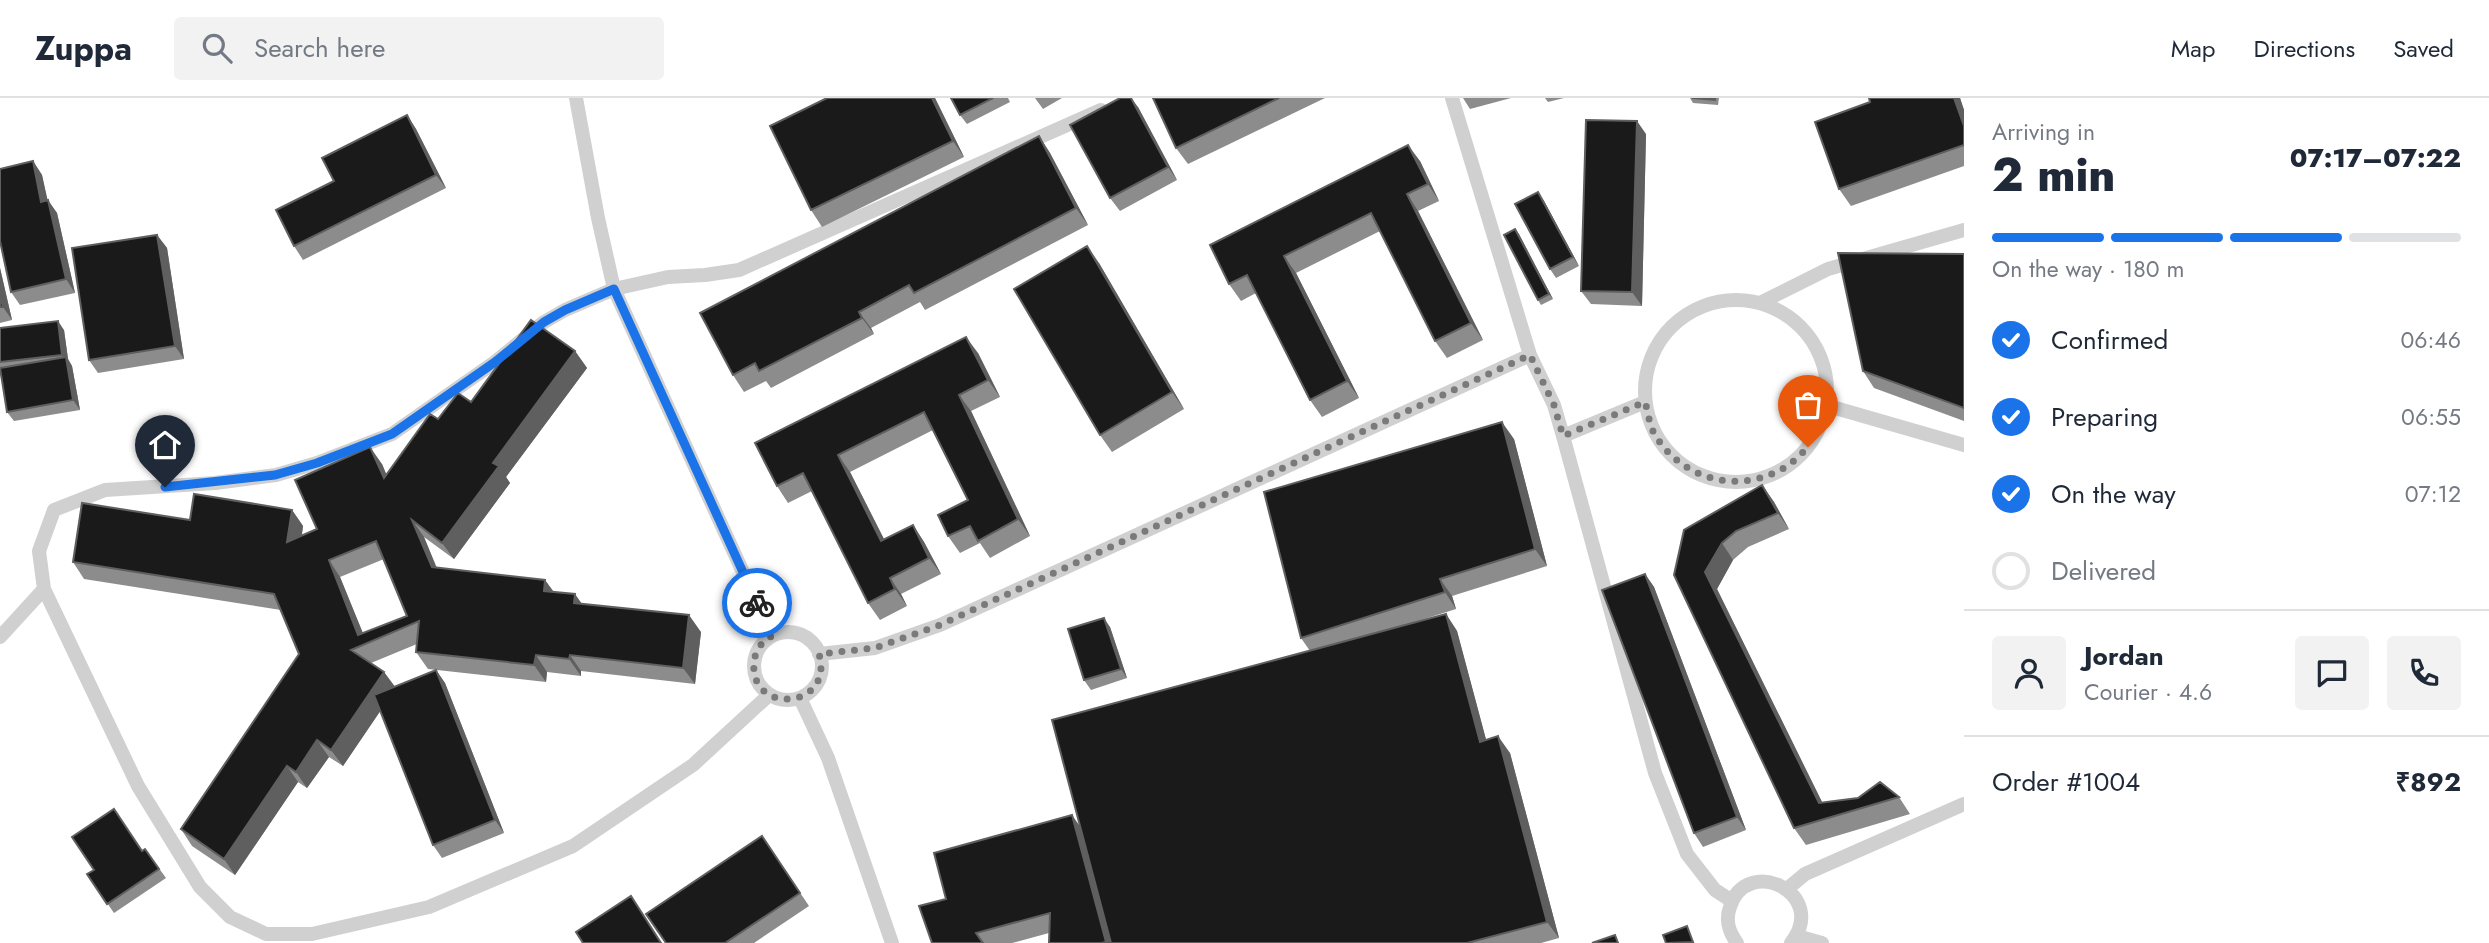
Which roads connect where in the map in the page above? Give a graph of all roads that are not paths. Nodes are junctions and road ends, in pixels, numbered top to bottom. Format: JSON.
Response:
{"nodes":[{"id":1,"x":576,"y":98,"type":"edge"},
{"id":2,"x":1452,"y":98,"type":"edge"},
{"id":3,"x":1108,"y":106,"type":"edge"},
{"id":4,"x":1964,"y":230,"type":"edge"},
{"id":5,"x":614,"y":289,"type":"junction"},
{"id":6,"x":1760,"y":303,"type":"junction"},
{"id":7,"x":1530,"y":355,"type":"junction"},
{"id":8,"x":1645,"y":402,"type":"junction"},
{"id":9,"x":1825,"y":405,"type":"junction"},
{"id":10,"x":1563,"y":436,"type":"junction"},
{"id":11,"x":1964,"y":446,"type":"edge"},
{"id":12,"x":44,"y":589,"type":"junction"},
{"id":13,"x":772,"y":636,"type":"junction"},
{"id":14,"x":0,"y":637,"type":"edge"},
{"id":15,"x":819,"y":654,"type":"junction"},
{"id":16,"x":769,"y":695,"type":"junction"},
{"id":17,"x":800,"y":698,"type":"junction"},
{"id":18,"x":1964,"y":804,"type":"edge"},
{"id":19,"x":1787,"y":889,"type":"junction"},
{"id":20,"x":1732,"y":901,"type":"junction"},
{"id":21,"x":1794,"y":939,"type":"edge"},
{"id":22,"x":892,"y":943,"type":"edge"},
{"id":23,"x":1737,"y":943,"type":"edge"},
{"id":24,"x":1822,"y":943,"type":"edge"}],
"edges":[{"from":1,"to":5,"type":"lane"},
{"from":2,"to":7,"type":"lane"},
{"from":3,"to":5,"type":"lane"},
{"from":4,"to":6,"type":"lane"},
{"from":5,"to":12,"type":"lane"},
{"from":5,"to":13,"type":"lane"},
{"from":6,"to":8,"type":"lane"},
{"from":6,"to":9,"type":"lane"},
{"from":7,"to":10,"type":"lane"},
{"from":7,"to":15,"type":"lane"},
{"from":8,"to":9,"type":"lane"},
{"from":8,"to":10,"type":"lane"},
{"from":9,"to":11,"type":"lane"},
{"from":10,"to":20,"type":"lane"},
{"from":12,"to":14,"type":"lane"},
{"from":12,"to":16,"type":"lane"},
{"from":13,"to":15,"type":"lane"},
{"from":13,"to":16,"type":"lane"},
{"from":15,"to":17,"type":"lane"},
{"from":16,"to":17,"type":"lane"},
{"from":17,"to":22,"type":"lane"},
{"from":18,"to":19,"type":"lane"},
{"from":19,"to":20,"type":"lane"},
{"from":19,"to":21,"type":"lane"},
{"from":20,"to":23,"type":"lane"},
{"from":21,"to":24,"type":"lane"}]}
